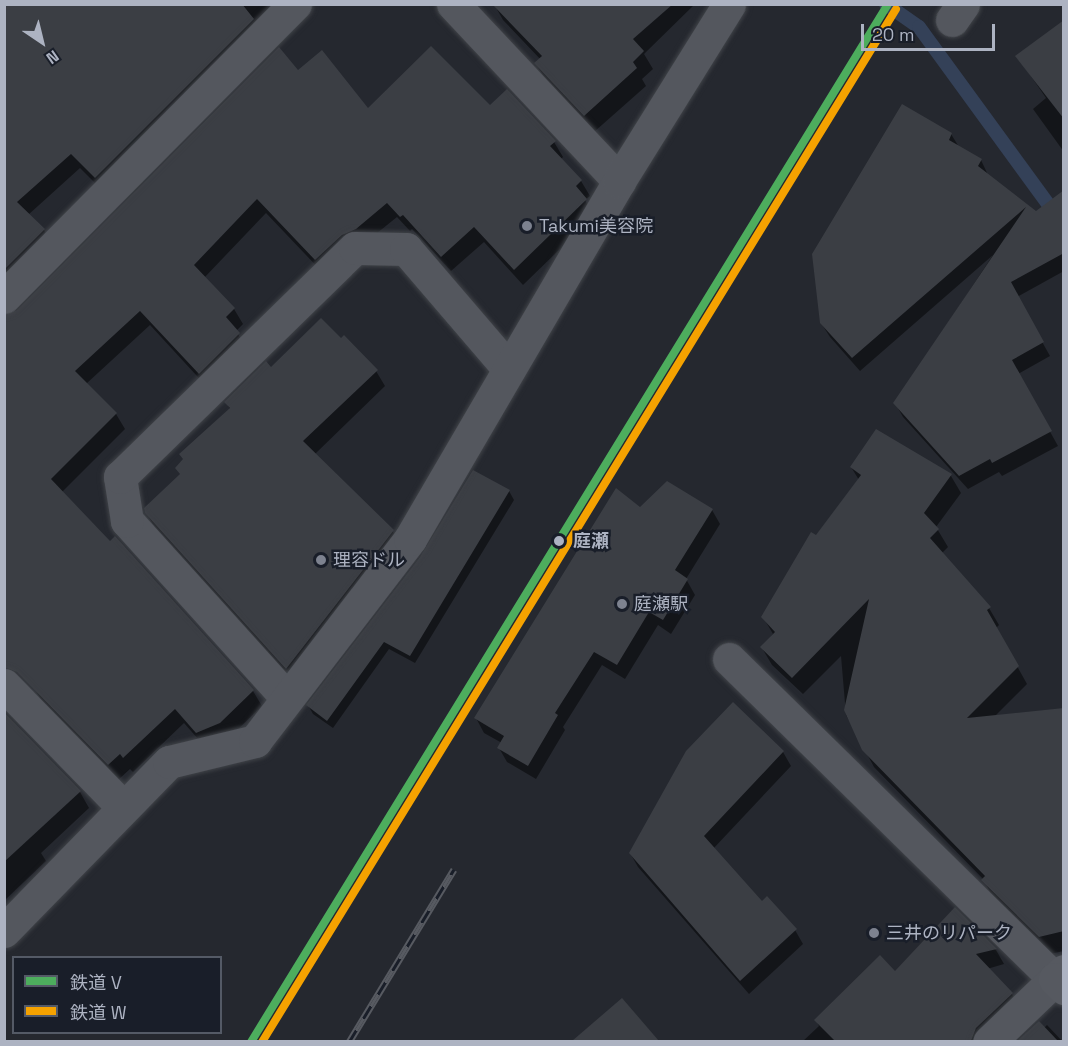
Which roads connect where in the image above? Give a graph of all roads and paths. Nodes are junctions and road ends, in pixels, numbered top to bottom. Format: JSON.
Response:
{"nodes":[{"id":1,"x":295,"y":4,"type":"edge"},
{"id":2,"x":453,"y":4,"type":"edge"},
{"id":3,"x":729,"y":4,"type":"edge"},
{"id":4,"x":619,"y":181,"type":"junction"},
{"id":5,"x":4,"y":297,"type":"edge"},
{"id":6,"x":509,"y":369,"type":"junction"},
{"id":7,"x":729,"y":659,"type":"dead end"},
{"id":8,"x":4,"y":685,"type":"edge"},
{"id":9,"x":287,"y":698,"type":"junction"},
{"id":10,"x":123,"y":807,"type":"junction"},
{"id":11,"x":4,"y":931,"type":"edge"},
{"id":12,"x":1061,"y":979,"type":"edge"},
{"id":13,"x":989,"y":1041,"type":"edge"}],
"edges":[{"from":1,"to":5,"type":"street"},
{"from":2,"to":4,"type":"street"},
{"from":3,"to":4,"type":"street"},
{"from":4,"to":6,"type":"street"},
{"from":6,"to":9,"type":"street"},
{"from":6,"to":9,"type":"street"},
{"from":7,"to":12,"type":"street"},
{"from":8,"to":10,"type":"street"},
{"from":9,"to":10,"type":"street"},
{"from":10,"to":11,"type":"street"},
{"from":12,"to":13,"type":"street"}]}
